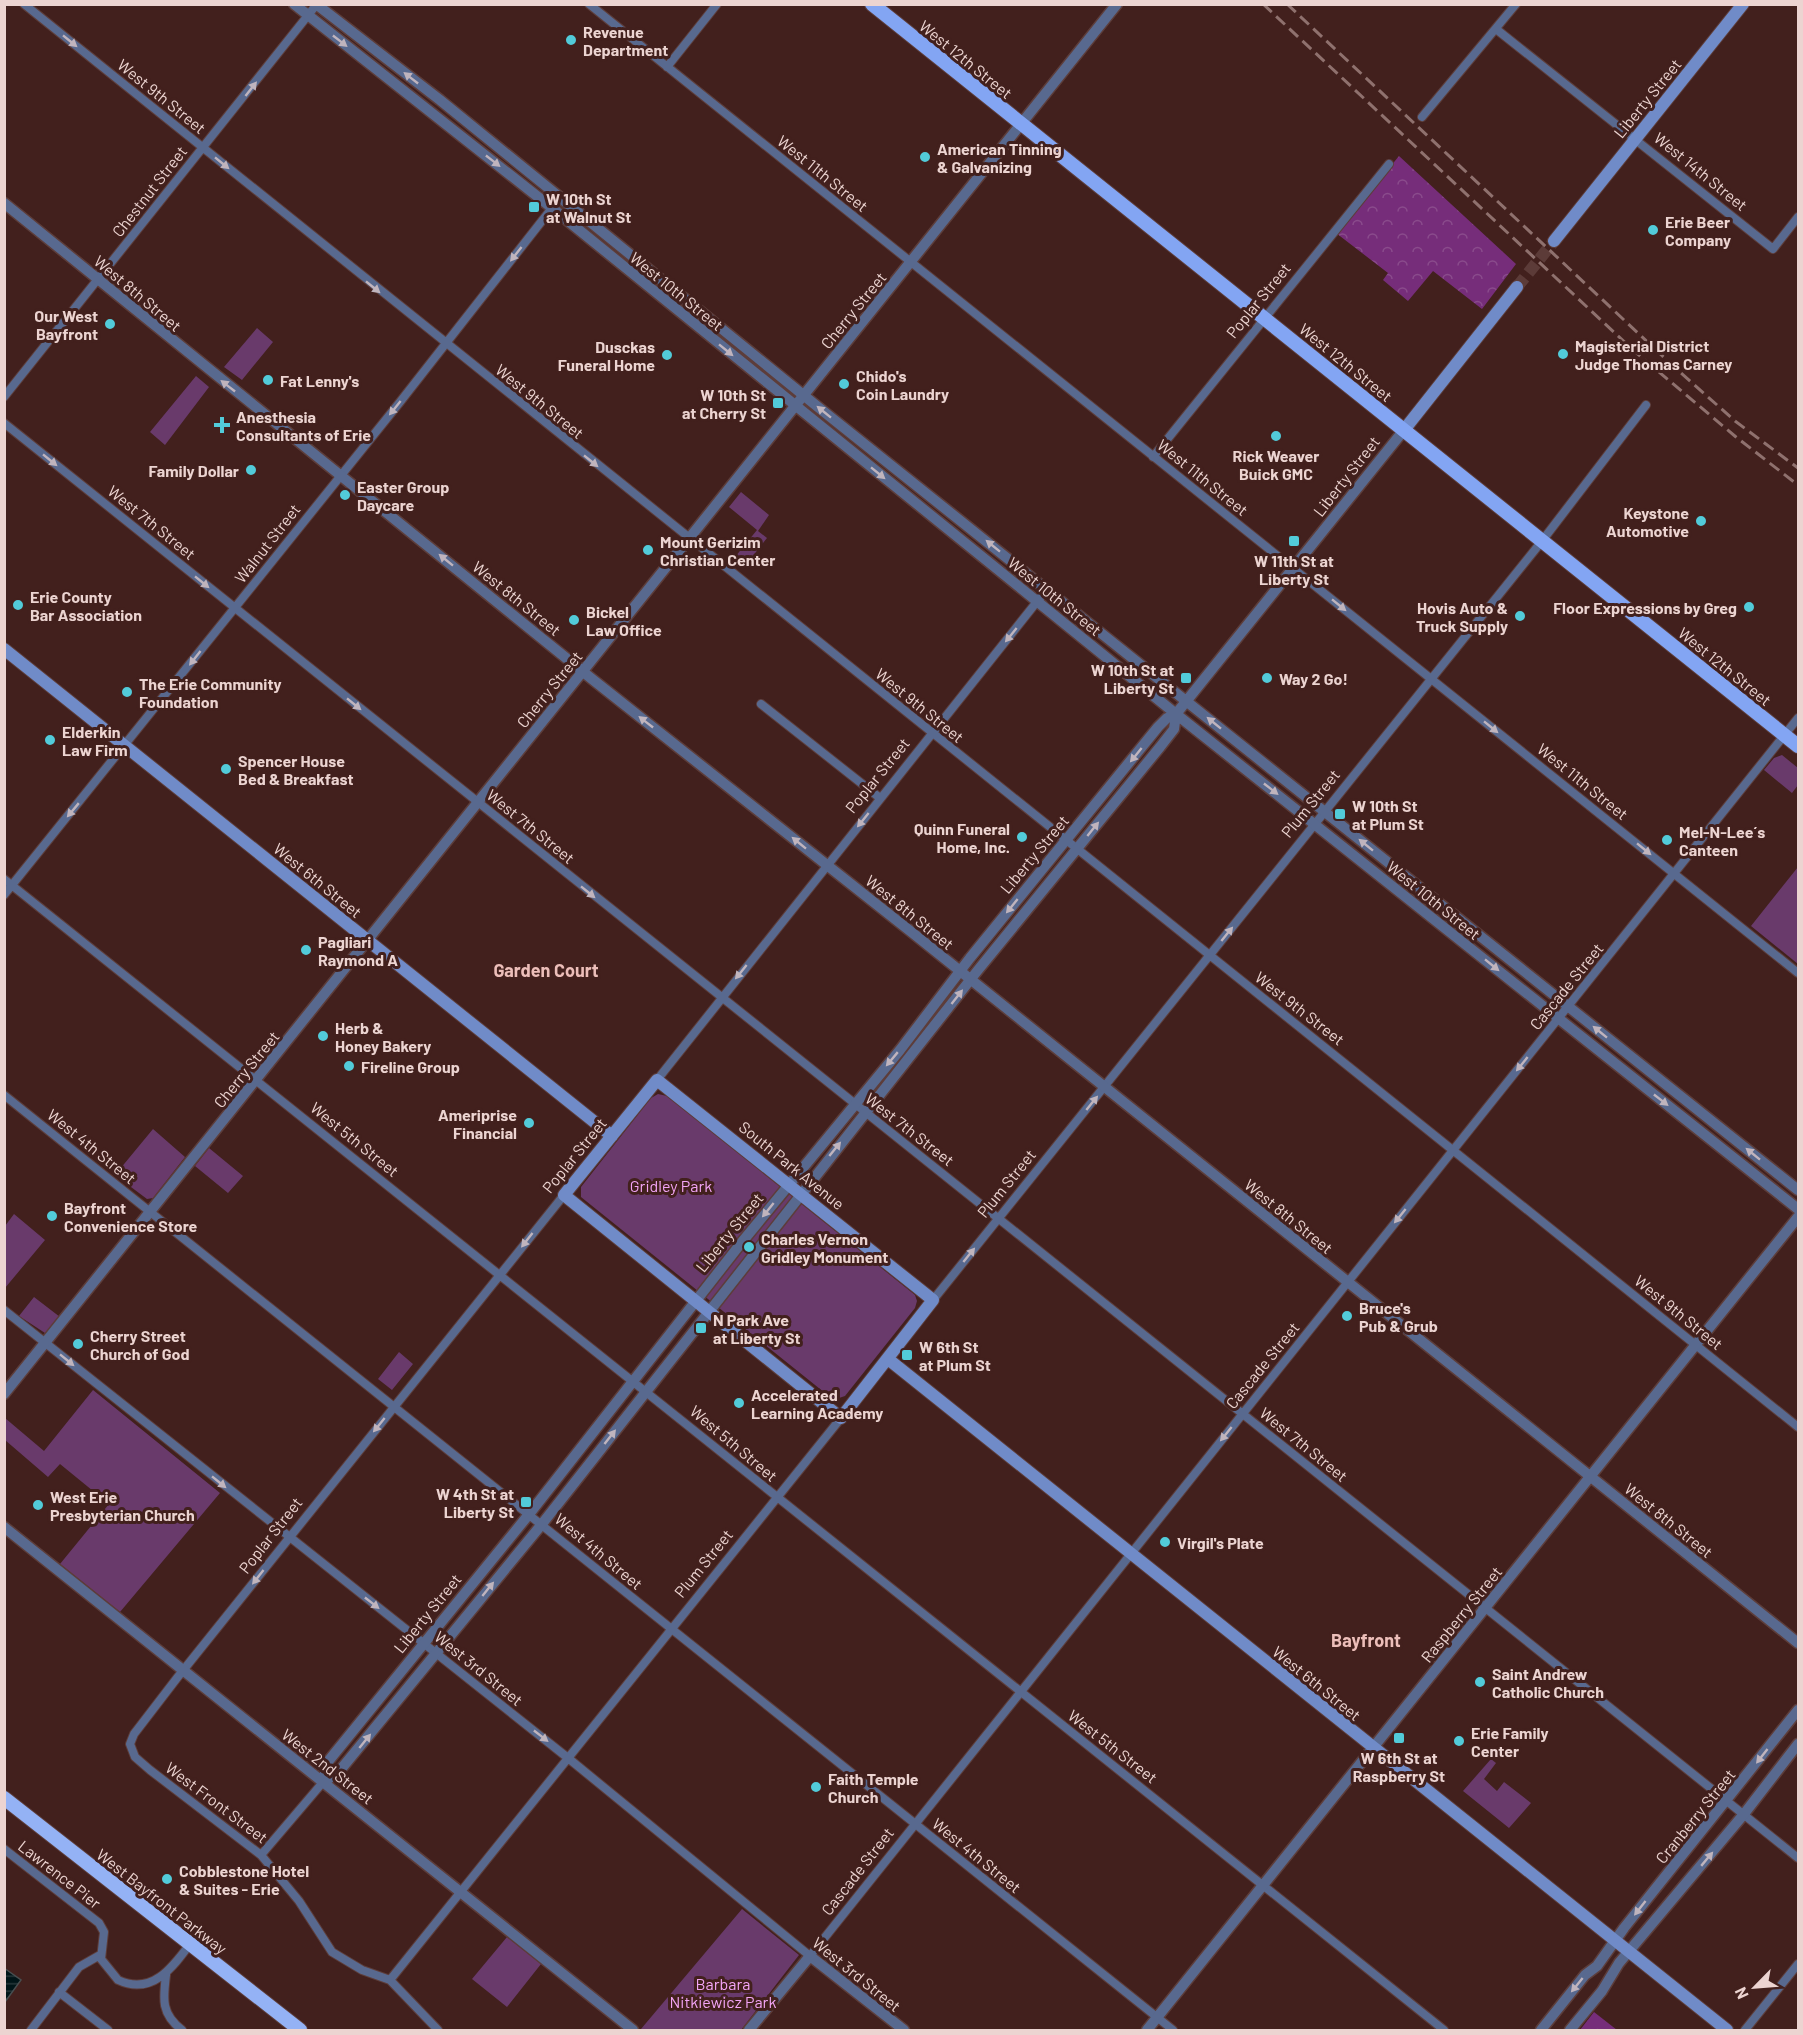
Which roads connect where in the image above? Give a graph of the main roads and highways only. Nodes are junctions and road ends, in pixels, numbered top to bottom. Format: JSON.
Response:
{"nodes":[{"id":1,"x":872,"y":4,"type":"edge"},
{"id":2,"x":1743,"y":4,"type":"edge"},
{"id":3,"x":1554,"y":241,"type":"tunnel mouth"},
{"id":4,"x":1517,"y":287,"type":"tunnel mouth"},
{"id":5,"x":1404,"y":430,"type":"junction"},
{"id":6,"x":4,"y":649,"type":"edge"},
{"id":7,"x":1798,"y":746,"type":"edge"},
{"id":8,"x":657,"y":1080,"type":"joint"},
{"id":9,"x":612,"y":1136,"type":"junction"},
{"id":10,"x":933,"y":1300,"type":"joint"},
{"id":11,"x":888,"y":1359,"type":"junction"},
{"id":12,"x":841,"y":1418,"type":"joint"},
{"id":13,"x":4,"y":1798,"type":"edge"},
{"id":14,"x":300,"y":2031,"type":"edge"},
{"id":15,"x":1727,"y":2031,"type":"edge"}],
"edges":[{"from":1,"to":5,"type":"main road","name":"West 12th Street"},
{"from":2,"to":3,"type":"main road","name":"Liberty Street"},
{"from":4,"to":5,"type":"main road","name":"Liberty Street"},
{"from":5,"to":7,"type":"main road","name":"West 12th Street"},
{"from":6,"to":9,"type":"main road","name":"West 6th Street"},
{"from":8,"to":9,"type":"main road","name":"Poplar Street"},
{"from":8,"to":10,"type":"main road","name":"South Park Avenue"},
{"from":9,"to":12,"type":"main road","name":"Poplar Street"},
{"from":10,"to":11,"type":"main road","name":"Plum Street"},
{"from":11,"to":12,"type":"main road","name":"Plum Street"},
{"from":11,"to":15,"type":"main road","name":"West 6th Street"},
{"from":13,"to":14,"type":"highway","name":"West Bayfront Parkway"}]}
